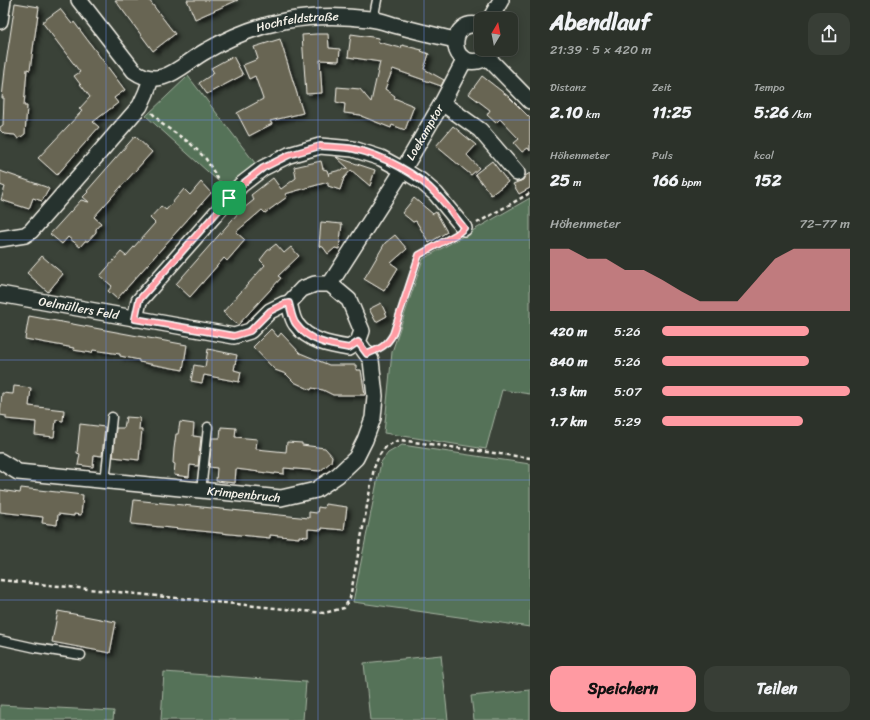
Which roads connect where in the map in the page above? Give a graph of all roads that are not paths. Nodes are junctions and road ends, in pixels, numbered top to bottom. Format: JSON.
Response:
{"nodes":[{"id":1,"x":2,"y":0,"type":"edge"},
{"id":2,"x":79,"y":0,"type":"edge"},
{"id":3,"x":377,"y":0,"type":"edge"},
{"id":4,"x":501,"y":0,"type":"edge"},
{"id":5,"x":494,"y":12,"type":"edge"},
{"id":6,"x":374,"y":20,"type":"junction"},
{"id":7,"x":0,"y":21,"type":"edge"},
{"id":8,"x":474,"y":24,"type":"edge"},
{"id":9,"x":455,"y":40,"type":"junction"},
{"id":10,"x":486,"y":56,"type":"edge"},
{"id":11,"x":492,"y":56,"type":"edge"},
{"id":12,"x":465,"y":59,"type":"junction"},
{"id":13,"x":151,"y":79,"type":"junction"},
{"id":14,"x":530,"y":100,"type":"edge"},
{"id":15,"x":442,"y":103,"type":"junction"},
{"id":16,"x":403,"y":170,"type":"junction"},
{"id":17,"x":517,"y":173,"type":"dead end"},
{"id":18,"x":464,"y":228,"type":"road end"},
{"id":19,"x":0,"y":239,"type":"edge"},
{"id":20,"x":330,"y":284,"type":"junction"},
{"id":21,"x":0,"y":294,"type":"edge"},
{"id":22,"x":289,"y":303,"type":"junction"},
{"id":23,"x":135,"y":319,"type":"junction"},
{"id":24,"x":362,"y":348,"type":"junction"},
{"id":25,"x":112,"y":417,"type":"dead end"},
{"id":26,"x":208,"y":427,"type":"dead end"},
{"id":27,"x":0,"y":461,"type":"edge"},
{"id":28,"x":105,"y":482,"type":"junction"},
{"id":29,"x":201,"y":491,"type":"junction"},
{"id":30,"x":0,"y":640,"type":"edge"},
{"id":31,"x":81,"y":655,"type":"dead end"}],
"edges":[{"from":1,"to":7,"type":"street"},
{"from":2,"to":13,"type":"street"},
{"from":3,"to":6,"type":"lane"},
{"from":4,"to":5,"type":"street"},
{"from":6,"to":9,"type":"street","name":"Hochfeldstraße"},
{"from":6,"to":13,"type":"street","name":"Hochfeldstraße"},
{"from":8,"to":9,"type":"street"},
{"from":9,"to":12,"type":"street"},
{"from":10,"to":12,"type":"street"},
{"from":11,"to":14,"type":"street"},
{"from":12,"to":15,"type":"street","name":"Loekamptor"},
{"from":13,"to":19,"type":"street"},
{"from":15,"to":16,"type":"street","name":"Loekamptor"},
{"from":15,"to":17,"type":"street"},
{"from":16,"to":18,"type":"street"},
{"from":16,"to":20,"type":"street","name":"Loekamptor"},
{"from":16,"to":23,"type":"street"},
{"from":20,"to":22,"type":"street"},
{"from":20,"to":24,"type":"street","name":"Krimpenbruch"},
{"from":21,"to":23,"type":"street","name":"Oelmüllers Feld"},
{"from":22,"to":23,"type":"street","name":"Oelmüllers Feld"},
{"from":22,"to":24,"type":"street"},
{"from":24,"to":29,"type":"street","name":"Krimpenbruch"},
{"from":25,"to":28,"type":"lane"},
{"from":26,"to":29,"type":"lane"},
{"from":27,"to":28,"type":"street","name":"Krimpenbruch"},
{"from":28,"to":29,"type":"street","name":"Krimpenbruch"},
{"from":30,"to":31,"type":"lane"}]}
